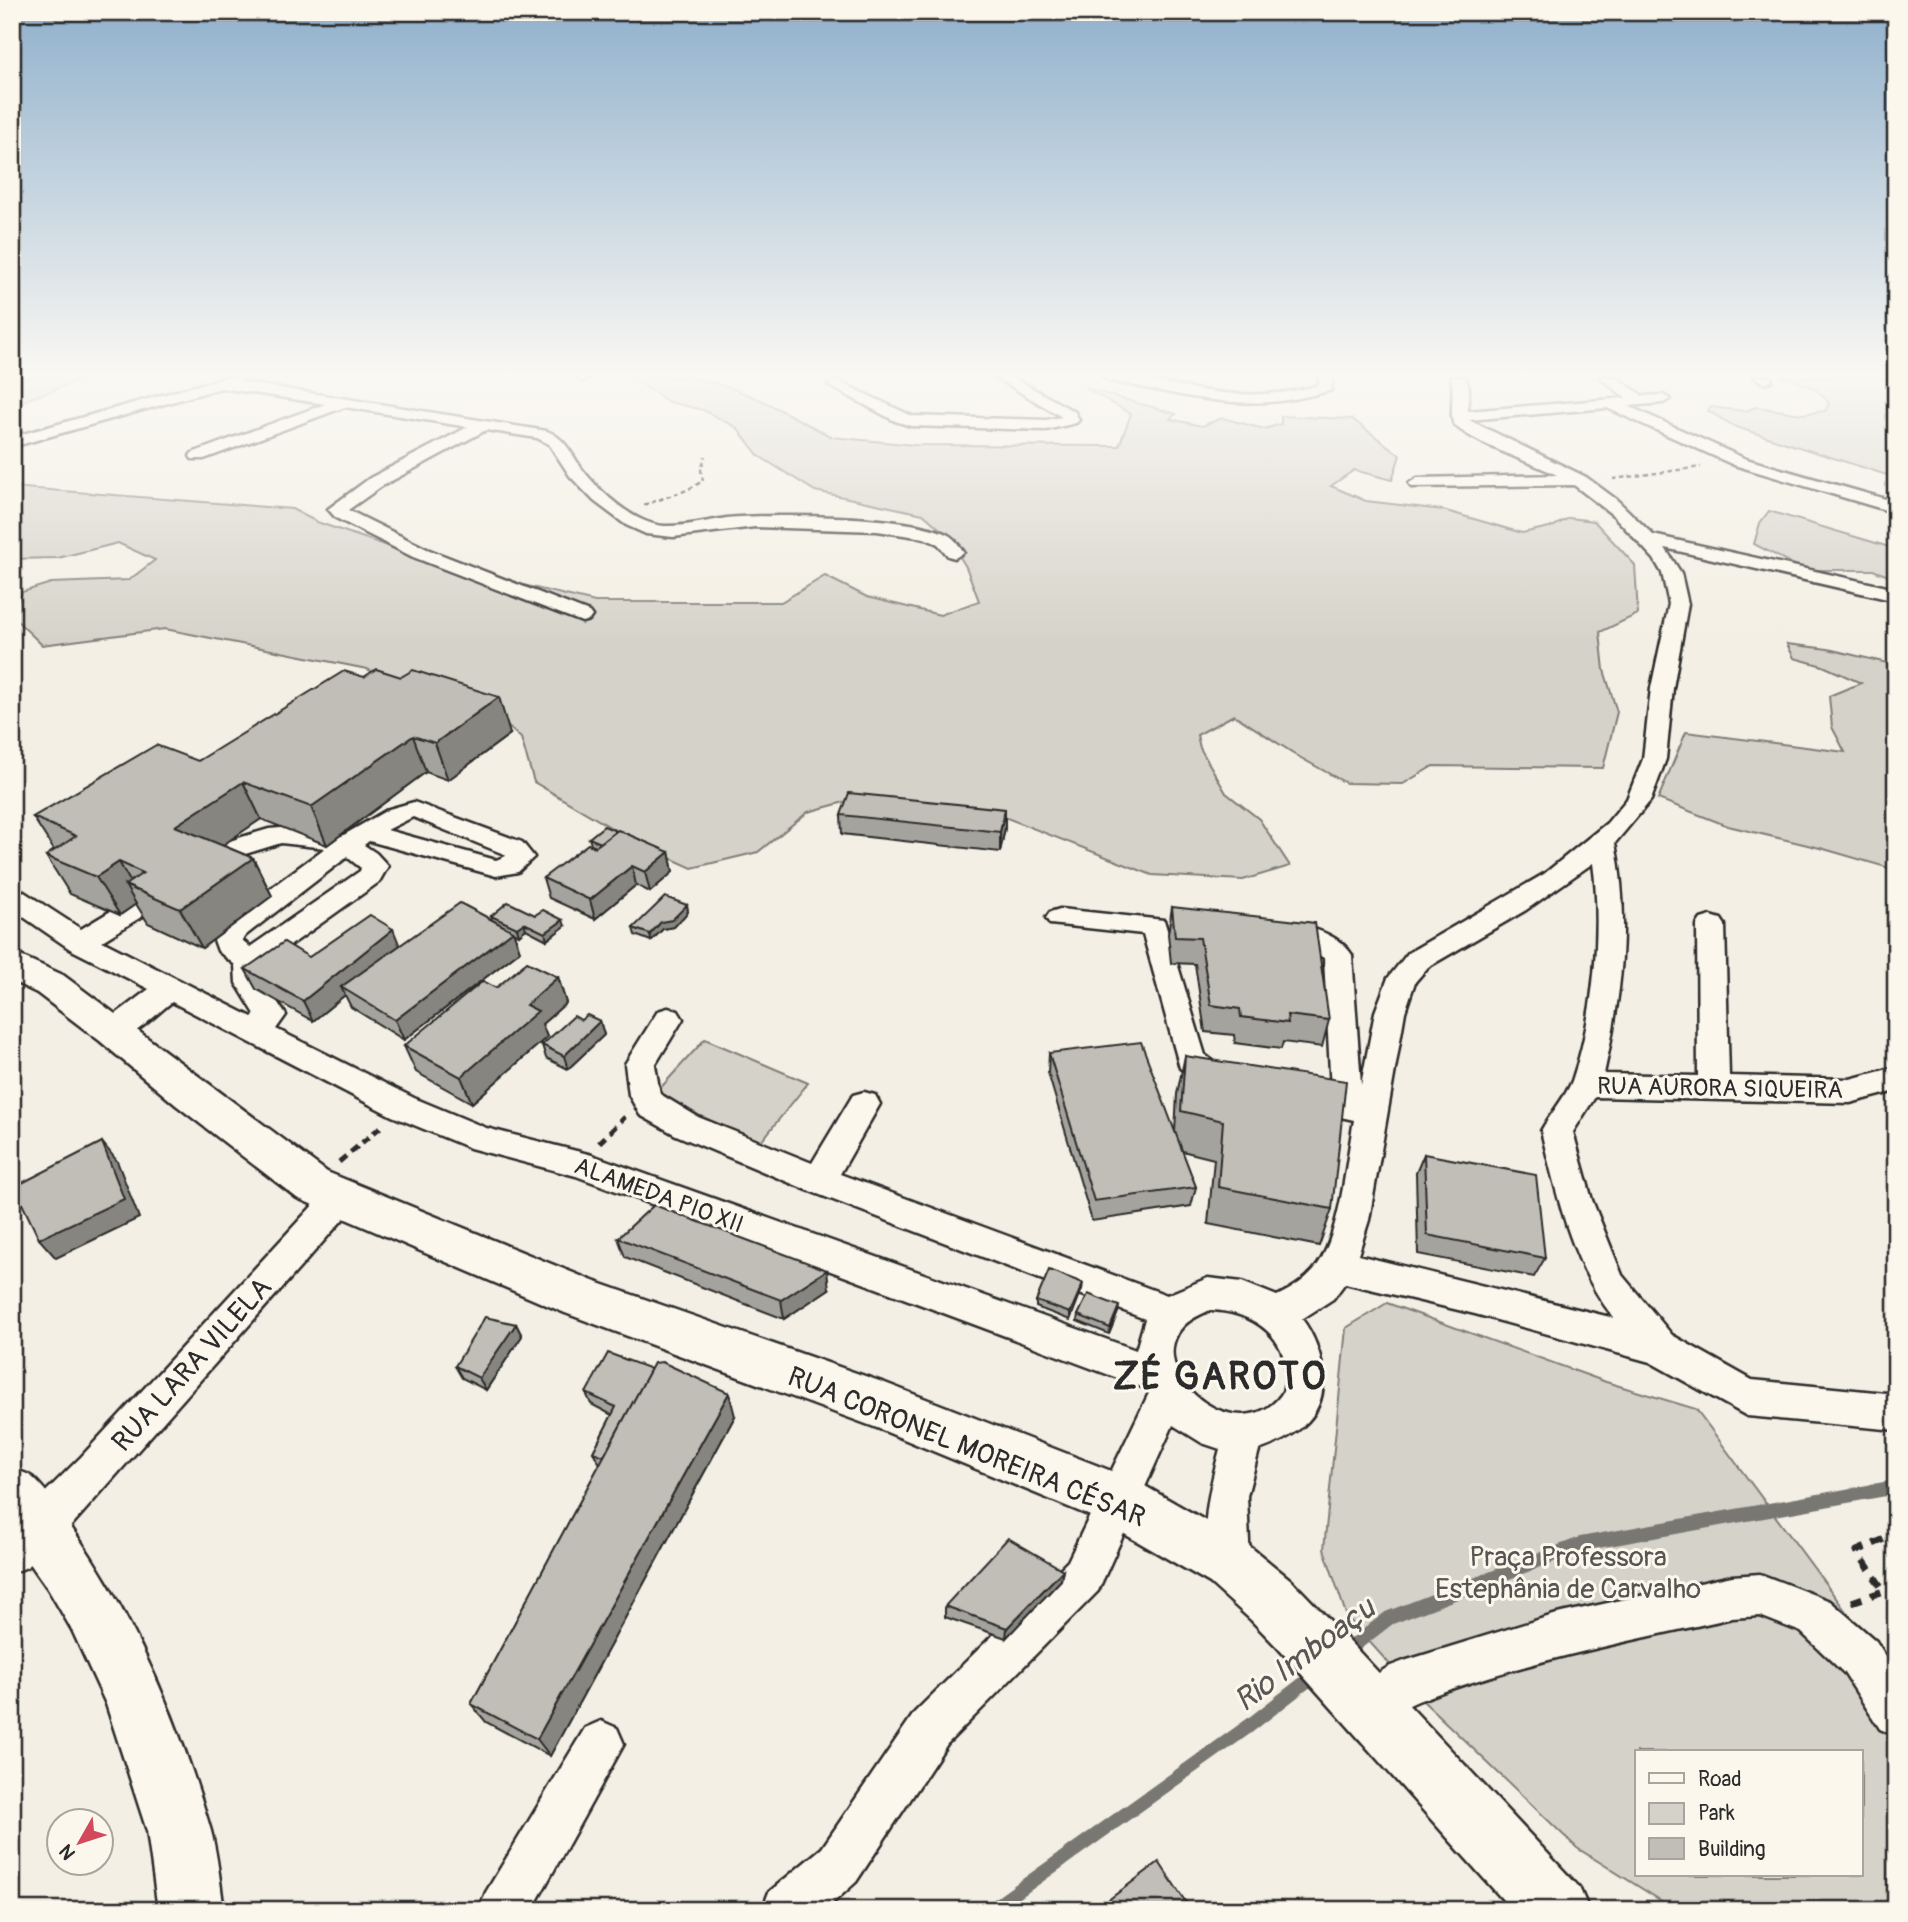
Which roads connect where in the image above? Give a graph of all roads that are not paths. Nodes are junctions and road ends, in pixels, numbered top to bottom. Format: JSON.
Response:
{"nodes":[{"id":1,"x":405,"y":467,"type":"edge"},
{"id":2,"x":572,"y":467,"type":"edge"},
{"id":3,"x":1551,"y":467,"type":"edge"},
{"id":4,"x":1756,"y":467,"type":"edge"},
{"id":5,"x":1579,"y":480,"type":"junction"},
{"id":6,"x":1417,"y":483,"type":"dead end"},
{"id":7,"x":1896,"y":508,"type":"edge"},
{"id":8,"x":1648,"y":539,"type":"junction"},
{"id":9,"x":955,"y":552,"type":"dead end"},
{"id":10,"x":1896,"y":595,"type":"edge"},
{"id":11,"x":582,"y":616,"type":"dead end"},
{"id":12,"x":368,"y":832,"type":"junction"},
{"id":13,"x":1603,"y":844,"type":"junction"},
{"id":14,"x":345,"y":847,"type":"junction"},
{"id":15,"x":12,"y":896,"type":"edge"},
{"id":16,"x":1060,"y":918,"type":"dead end"},
{"id":17,"x":1711,"y":925,"type":"dead end"},
{"id":18,"x":1258,"y":930,"type":"edge"},
{"id":19,"x":80,"y":942,"type":"junction"},
{"id":20,"x":249,"y":961,"type":"junction"},
{"id":21,"x":15,"y":968,"type":"edge"},
{"id":22,"x":169,"y":989,"type":"junction"},
{"id":23,"x":668,"y":1019,"type":"dead end"},
{"id":24,"x":114,"y":1031,"type":"junction"},
{"id":25,"x":256,"y":1033,"type":"junction"},
{"id":26,"x":1896,"y":1079,"type":"edge"},
{"id":27,"x":1586,"y":1085,"type":"junction"},
{"id":28,"x":1245,"y":1087,"type":"edge"},
{"id":29,"x":1714,"y":1087,"type":"junction"},
{"id":30,"x":1283,"y":1094,"type":"edge"},
{"id":31,"x":864,"y":1104,"type":"dead end"},
{"id":32,"x":1360,"y":1108,"type":"junction"},
{"id":33,"x":819,"y":1180,"type":"junction"},
{"id":34,"x":326,"y":1192,"type":"junction"},
{"id":35,"x":1337,"y":1266,"type":"junction"},
{"id":36,"x":1169,"y":1312,"type":"junction"},
{"id":37,"x":1276,"y":1314,"type":"junction"},
{"id":38,"x":1659,"y":1347,"type":"junction"},
{"id":39,"x":1164,"y":1385,"type":"junction"},
{"id":40,"x":1896,"y":1412,"type":"edge"},
{"id":41,"x":1244,"y":1435,"type":"junction"},
{"id":42,"x":1119,"y":1502,"type":"junction"},
{"id":43,"x":22,"y":1525,"type":"edge"},
{"id":44,"x":1228,"y":1564,"type":"junction"},
{"id":45,"x":1366,"y":1705,"type":"junction"},
{"id":46,"x":1896,"y":1713,"type":"edge"},
{"id":47,"x":601,"y":1744,"type":"dead end"},
{"id":48,"x":1557,"y":1908,"type":"edge"},
{"id":49,"x":191,"y":1910,"type":"edge"},
{"id":50,"x":504,"y":1910,"type":"edge"},
{"id":51,"x":786,"y":1910,"type":"edge"}],
"edges":[{"from":1,"to":11,"type":"street"},
{"from":2,"to":9,"type":"street"},
{"from":3,"to":5,"type":"street"},
{"from":4,"to":7,"type":"street"},
{"from":5,"to":6,"type":"street"},
{"from":5,"to":8,"type":"street"},
{"from":8,"to":10,"type":"street"},
{"from":8,"to":13,"type":"street"},
{"from":12,"to":12,"type":"street"},
{"from":12,"to":14,"type":"street"},
{"from":13,"to":27,"type":"street"},
{"from":13,"to":32,"type":"street"},
{"from":14,"to":19,"type":"street"},
{"from":14,"to":20,"type":"street"},
{"from":14,"to":20,"type":"street"},
{"from":15,"to":19,"type":"street","name":"ALAMEDA PIO XII"},
{"from":16,"to":28,"type":"street"},
{"from":17,"to":29,"type":"street"},
{"from":18,"to":32,"type":"street"},
{"from":19,"to":22,"type":"street","name":"ALAMEDA PIO XII"},
{"from":20,"to":25,"type":"street"},
{"from":21,"to":24,"type":"main road","name":"RUA CORONEL MOREIRA CÉSAR"},
{"from":22,"to":24,"type":"street"},
{"from":22,"to":25,"type":"street","name":"ALAMEDA PIO XII"},
{"from":23,"to":33,"type":"street"},
{"from":24,"to":34,"type":"main road","name":"RUA CORONEL MOREIRA CÉSAR"},
{"from":25,"to":39,"type":"street","name":"ALAMEDA PIO XII"},
{"from":26,"to":29,"type":"street","name":"RUA AURORA SIQUEIRA"},
{"from":27,"to":29,"type":"street","name":"RUA AURORA SIQUEIRA"},
{"from":27,"to":38,"type":"street","name":"RUA AURORA SIQUEIRA"},
{"from":30,"to":32,"type":"street"},
{"from":31,"to":33,"type":"street"},
{"from":32,"to":35,"type":"street"},
{"from":33,"to":36,"type":"street"},
{"from":34,"to":42,"type":"main road","name":"RUA CORONEL MOREIRA CÉSAR"},
{"from":34,"to":43,"type":"street","name":"RUA LARA VILELA"},
{"from":35,"to":37,"type":"street"},
{"from":35,"to":38,"type":"street"},
{"from":36,"to":37,"type":"street"},
{"from":36,"to":39,"type":"street"},
{"from":37,"to":41,"type":"street"},
{"from":38,"to":40,"type":"street"},
{"from":39,"to":41,"type":"street"},
{"from":39,"to":42,"type":"street"},
{"from":41,"to":44,"type":"street"},
{"from":42,"to":44,"type":"main road","name":"RUA CORONEL MOREIRA CÉSAR"},
{"from":42,"to":51,"type":"street"},
{"from":43,"to":49,"type":"main road"},
{"from":44,"to":45,"type":"main road","name":"RUA CORONEL MOREIRA CÉSAR"},
{"from":45,"to":46,"type":"street"},
{"from":45,"to":48,"type":"main road","name":"RUA CORONEL MOREIRA CÉSAR"},
{"from":47,"to":50,"type":"street"}]}
